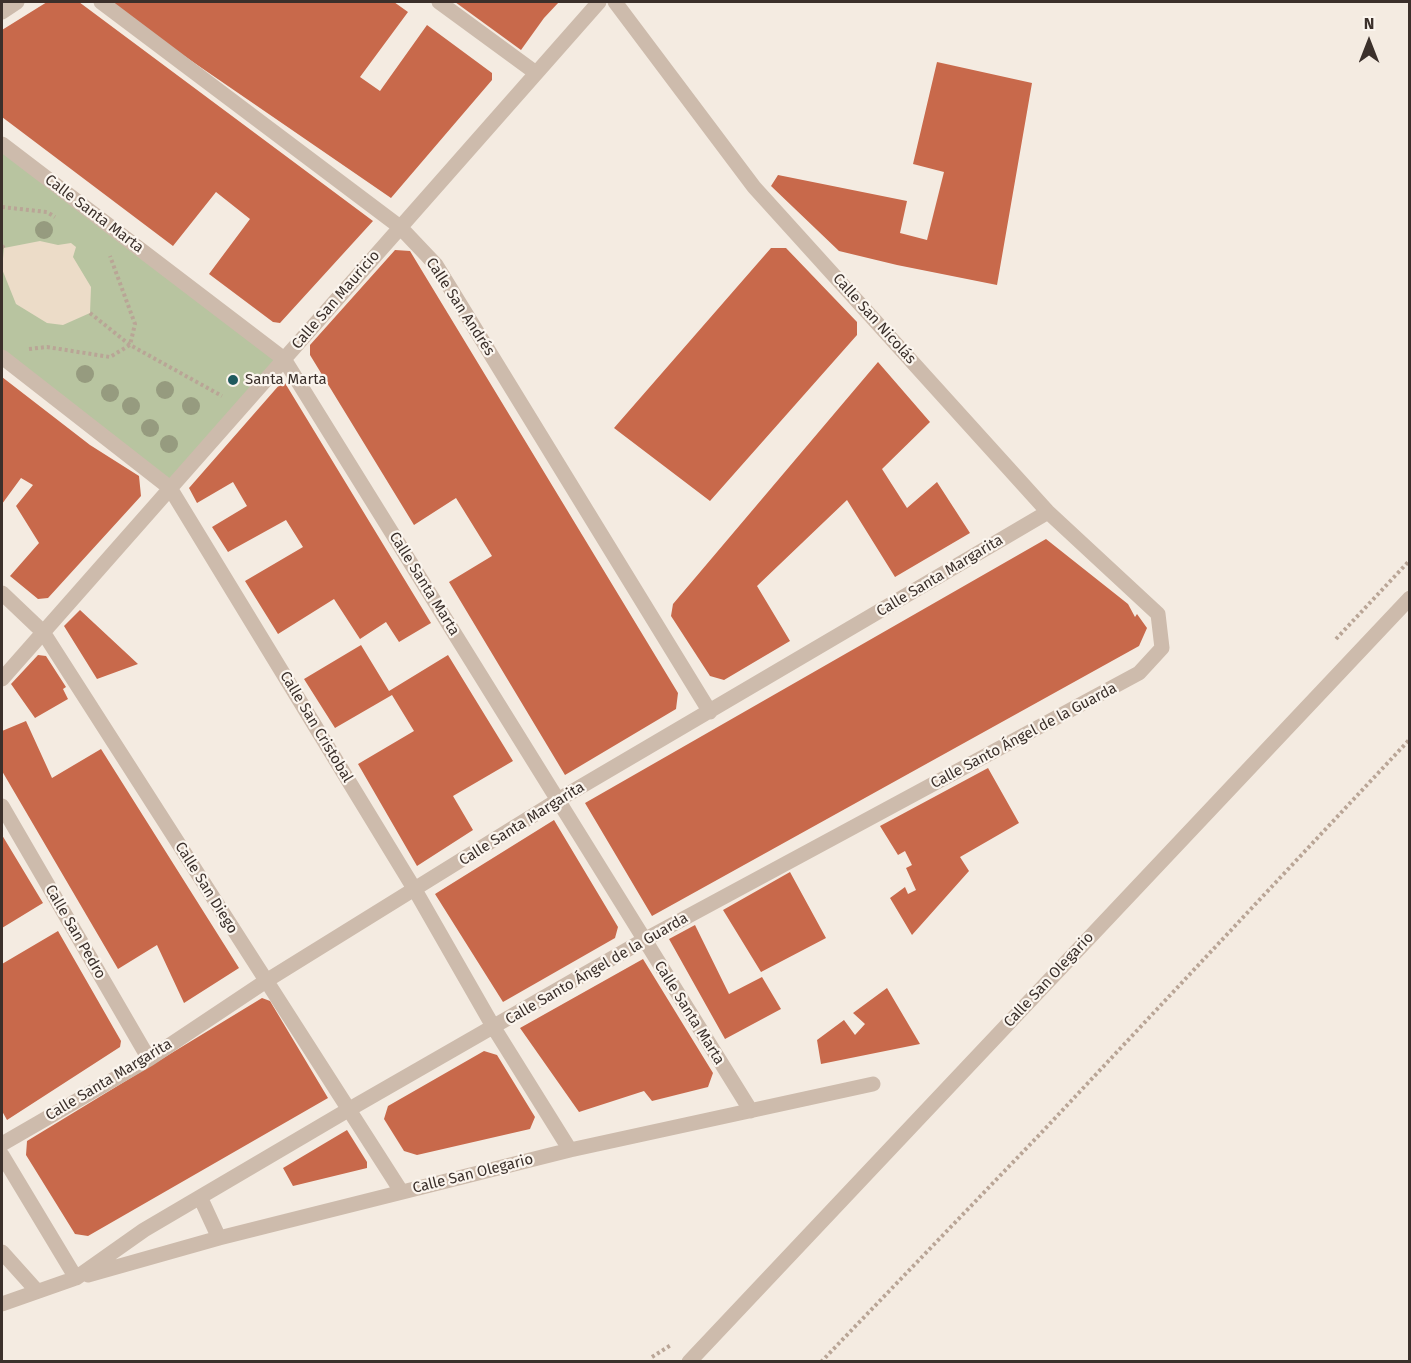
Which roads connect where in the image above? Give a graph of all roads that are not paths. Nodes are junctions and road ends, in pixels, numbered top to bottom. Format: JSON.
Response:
{"nodes":[{"id":1,"x":17,"y":2,"type":"edge"},
{"id":2,"x":101,"y":2,"type":"edge"},
{"id":3,"x":439,"y":2,"type":"edge"},
{"id":4,"x":599,"y":2,"type":"edge"},
{"id":5,"x":615,"y":2,"type":"edge"},
{"id":6,"x":2,"y":12,"type":"edge"},
{"id":7,"x":536,"y":73,"type":"junction"},
{"id":8,"x":2,"y":144,"type":"edge"},
{"id":9,"x":400,"y":227,"type":"junction"},
{"id":10,"x":2,"y":357,"type":"edge"},
{"id":11,"x":284,"y":359,"type":"junction"},
{"id":12,"x":170,"y":488,"type":"junction"},
{"id":13,"x":1048,"y":512,"type":"junction"},
{"id":14,"x":2,"y":593,"type":"edge"},
{"id":15,"x":1410,"y":598,"type":"edge"},
{"id":16,"x":1158,"y":614,"type":"joint"},
{"id":17,"x":44,"y":632,"type":"junction"},
{"id":18,"x":2,"y":679,"type":"edge"},
{"id":19,"x":710,"y":712,"type":"junction"},
{"id":20,"x":558,"y":800,"type":"junction"},
{"id":21,"x":2,"y":806,"type":"edge"},
{"id":22,"x":415,"y":890,"type":"junction"},
{"id":23,"x":644,"y":940,"type":"junction"},
{"id":24,"x":266,"y":981,"type":"junction"},
{"id":25,"x":494,"y":1028,"type":"junction"},
{"id":26,"x":149,"y":1059,"type":"junction"},
{"id":27,"x":873,"y":1084,"type":"dead end"},
{"id":28,"x":348,"y":1110,"type":"junction"},
{"id":29,"x":751,"y":1111,"type":"junction"},
{"id":30,"x":2,"y":1144,"type":"edge"},
{"id":31,"x":570,"y":1149,"type":"junction"},
{"id":32,"x":2,"y":1155,"type":"edge"},
{"id":33,"x":401,"y":1191,"type":"junction"},
{"id":34,"x":201,"y":1198,"type":"junction"},
{"id":35,"x":219,"y":1238,"type":"junction"},
{"id":36,"x":2,"y":1252,"type":"edge"},
{"id":37,"x":76,"y":1278,"type":"junction"},
{"id":38,"x":37,"y":1292,"type":"junction"},
{"id":39,"x":2,"y":1304,"type":"edge"},
{"id":40,"x":689,"y":1362,"type":"edge"}],
"edges":[{"from":1,"to":6,"type":"street"},
{"from":2,"to":9,"type":"street","name":"Calle San Andrés"},
{"from":3,"to":7,"type":"street"},
{"from":4,"to":7,"type":"street","name":"Calle San Mauricio"},
{"from":5,"to":13,"type":"street","name":"Calle San Nicolás"},
{"from":7,"to":9,"type":"street","name":"Calle San Mauricio"},
{"from":8,"to":11,"type":"street","name":"Calle Santa Marta"},
{"from":9,"to":11,"type":"street","name":"Calle San Mauricio"},
{"from":9,"to":19,"type":"street","name":"Calle San Andrés"},
{"from":10,"to":12,"type":"street","name":"Calle San Cristobal"},
{"from":11,"to":12,"type":"street","name":"Calle San Mauricio"},
{"from":11,"to":20,"type":"street","name":"Calle Santa Marta"},
{"from":12,"to":17,"type":"street","name":"Calle San Mauricio"},
{"from":12,"to":22,"type":"street","name":"Calle San Cristobal"},
{"from":13,"to":16,"type":"street","name":"Calle San Nicolás"},
{"from":13,"to":19,"type":"street","name":"Calle Santa Margarita"},
{"from":14,"to":17,"type":"street","name":"Calle San Diego"},
{"from":15,"to":40,"type":"street","name":"Calle San Olegario"},
{"from":16,"to":23,"type":"street","name":"Calle Santo Ángel de la Guarda"},
{"from":17,"to":18,"type":"street","name":"Calle San Mauricio"},
{"from":17,"to":24,"type":"street","name":"Calle San Diego"},
{"from":19,"to":20,"type":"street","name":"Calle Santa Margarita"},
{"from":20,"to":22,"type":"street","name":"Calle Santa Margarita"},
{"from":20,"to":23,"type":"street","name":"Calle Santa Marta"},
{"from":21,"to":26,"type":"street","name":"Calle San Pedro"},
{"from":22,"to":24,"type":"street","name":"Calle Santa Margarita"},
{"from":22,"to":25,"type":"street","name":"Calle San Cristobal"},
{"from":23,"to":25,"type":"street","name":"Calle Santo Ángel de la Guarda"},
{"from":23,"to":29,"type":"street","name":"Calle Santa Marta"},
{"from":24,"to":26,"type":"street","name":"Calle Santa Margarita"},
{"from":24,"to":28,"type":"street","name":"Calle San Diego"},
{"from":25,"to":28,"type":"street","name":"Calle Santo Ángel de la Guarda"},
{"from":25,"to":31,"type":"street","name":"Calle San Cristobal"},
{"from":26,"to":30,"type":"street","name":"Calle Santa Margarita"},
{"from":27,"to":29,"type":"street","name":"Calle San Olegario"},
{"from":28,"to":33,"type":"street","name":"Calle San Diego"},
{"from":28,"to":34,"type":"street","name":"Calle Santo Ángel de la Guarda"},
{"from":29,"to":31,"type":"street","name":"Calle San Olegario"},
{"from":31,"to":33,"type":"street","name":"Calle San Olegario"},
{"from":32,"to":37,"type":"street"},
{"from":33,"to":35,"type":"street","name":"Calle San Olegario"},
{"from":34,"to":35,"type":"street"},
{"from":34,"to":37,"type":"street","name":"Calle Santo Ángel de la Guarda"},
{"from":35,"to":37,"type":"street","name":"Calle San Olegario"},
{"from":36,"to":38,"type":"street"},
{"from":37,"to":38,"type":"street","name":"Calle Santo Ángel de la Guarda"},
{"from":38,"to":39,"type":"street","name":"Calle Santo Ángel de la Guarda"}]}
